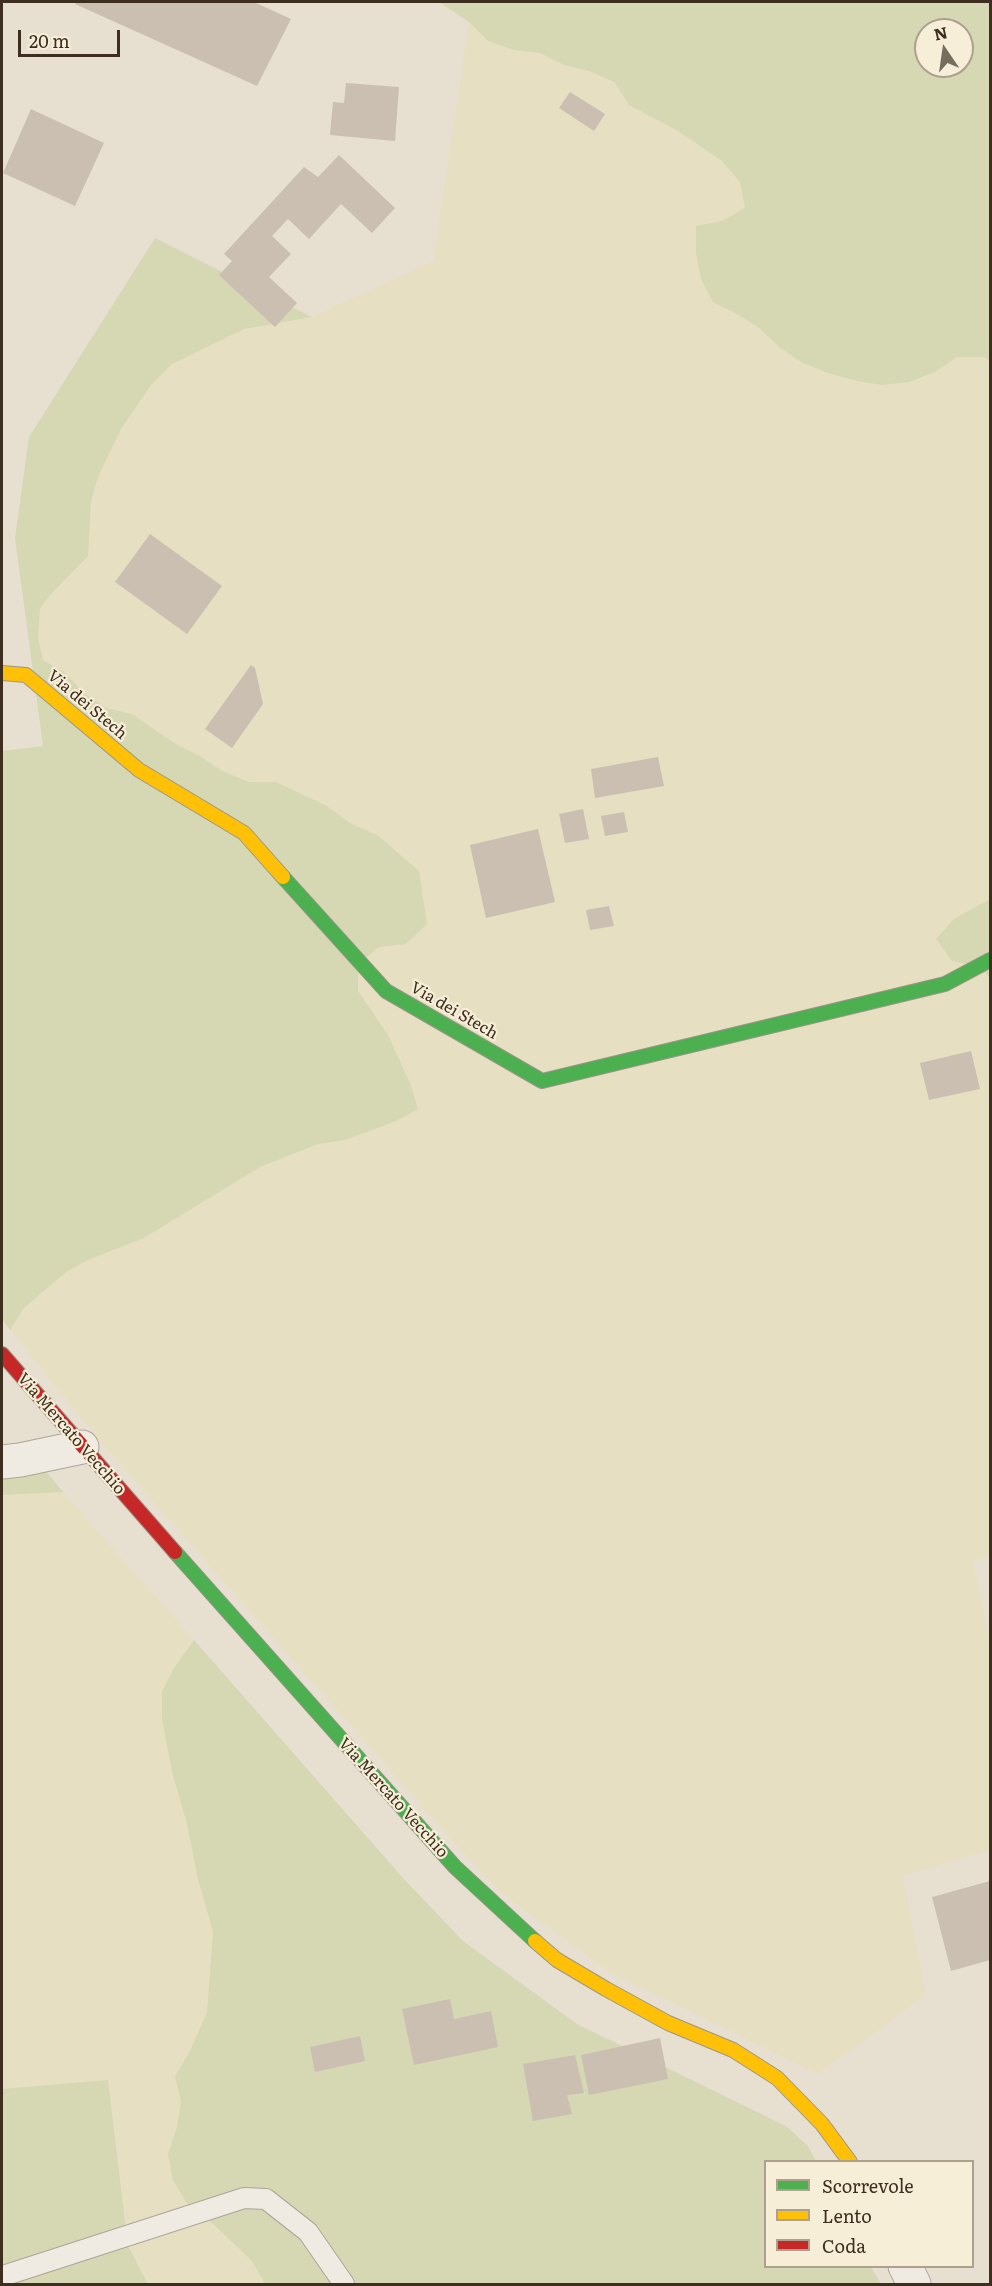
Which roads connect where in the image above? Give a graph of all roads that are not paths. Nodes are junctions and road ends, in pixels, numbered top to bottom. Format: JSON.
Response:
{"nodes":[{"id":1,"x":2,"y":673,"type":"edge"},
{"id":2,"x":990,"y":960,"type":"edge"},
{"id":3,"x":2,"y":1354,"type":"edge"},
{"id":4,"x":82,"y":1447,"type":"junction"},
{"id":5,"x":2,"y":1462,"type":"edge"},
{"id":6,"x":849,"y":2160,"type":"edge"},
{"id":7,"x":906,"y":2268,"type":"edge"},
{"id":8,"x":6,"y":2275,"type":"dead end"},
{"id":9,"x":344,"y":2284,"type":"edge"},
{"id":10,"x":914,"y":2284,"type":"edge"}],
"edges":[{"from":1,"to":2,"type":"street","name":"Via dei Stech"},
{"from":3,"to":4,"type":"street","name":"Via Mercato Vecchio"},
{"from":4,"to":5,"type":"street"},
{"from":4,"to":6,"type":"street","name":"Via Mercato Vecchio"},
{"from":7,"to":10,"type":"street"},
{"from":8,"to":9,"type":"lane"}]}
